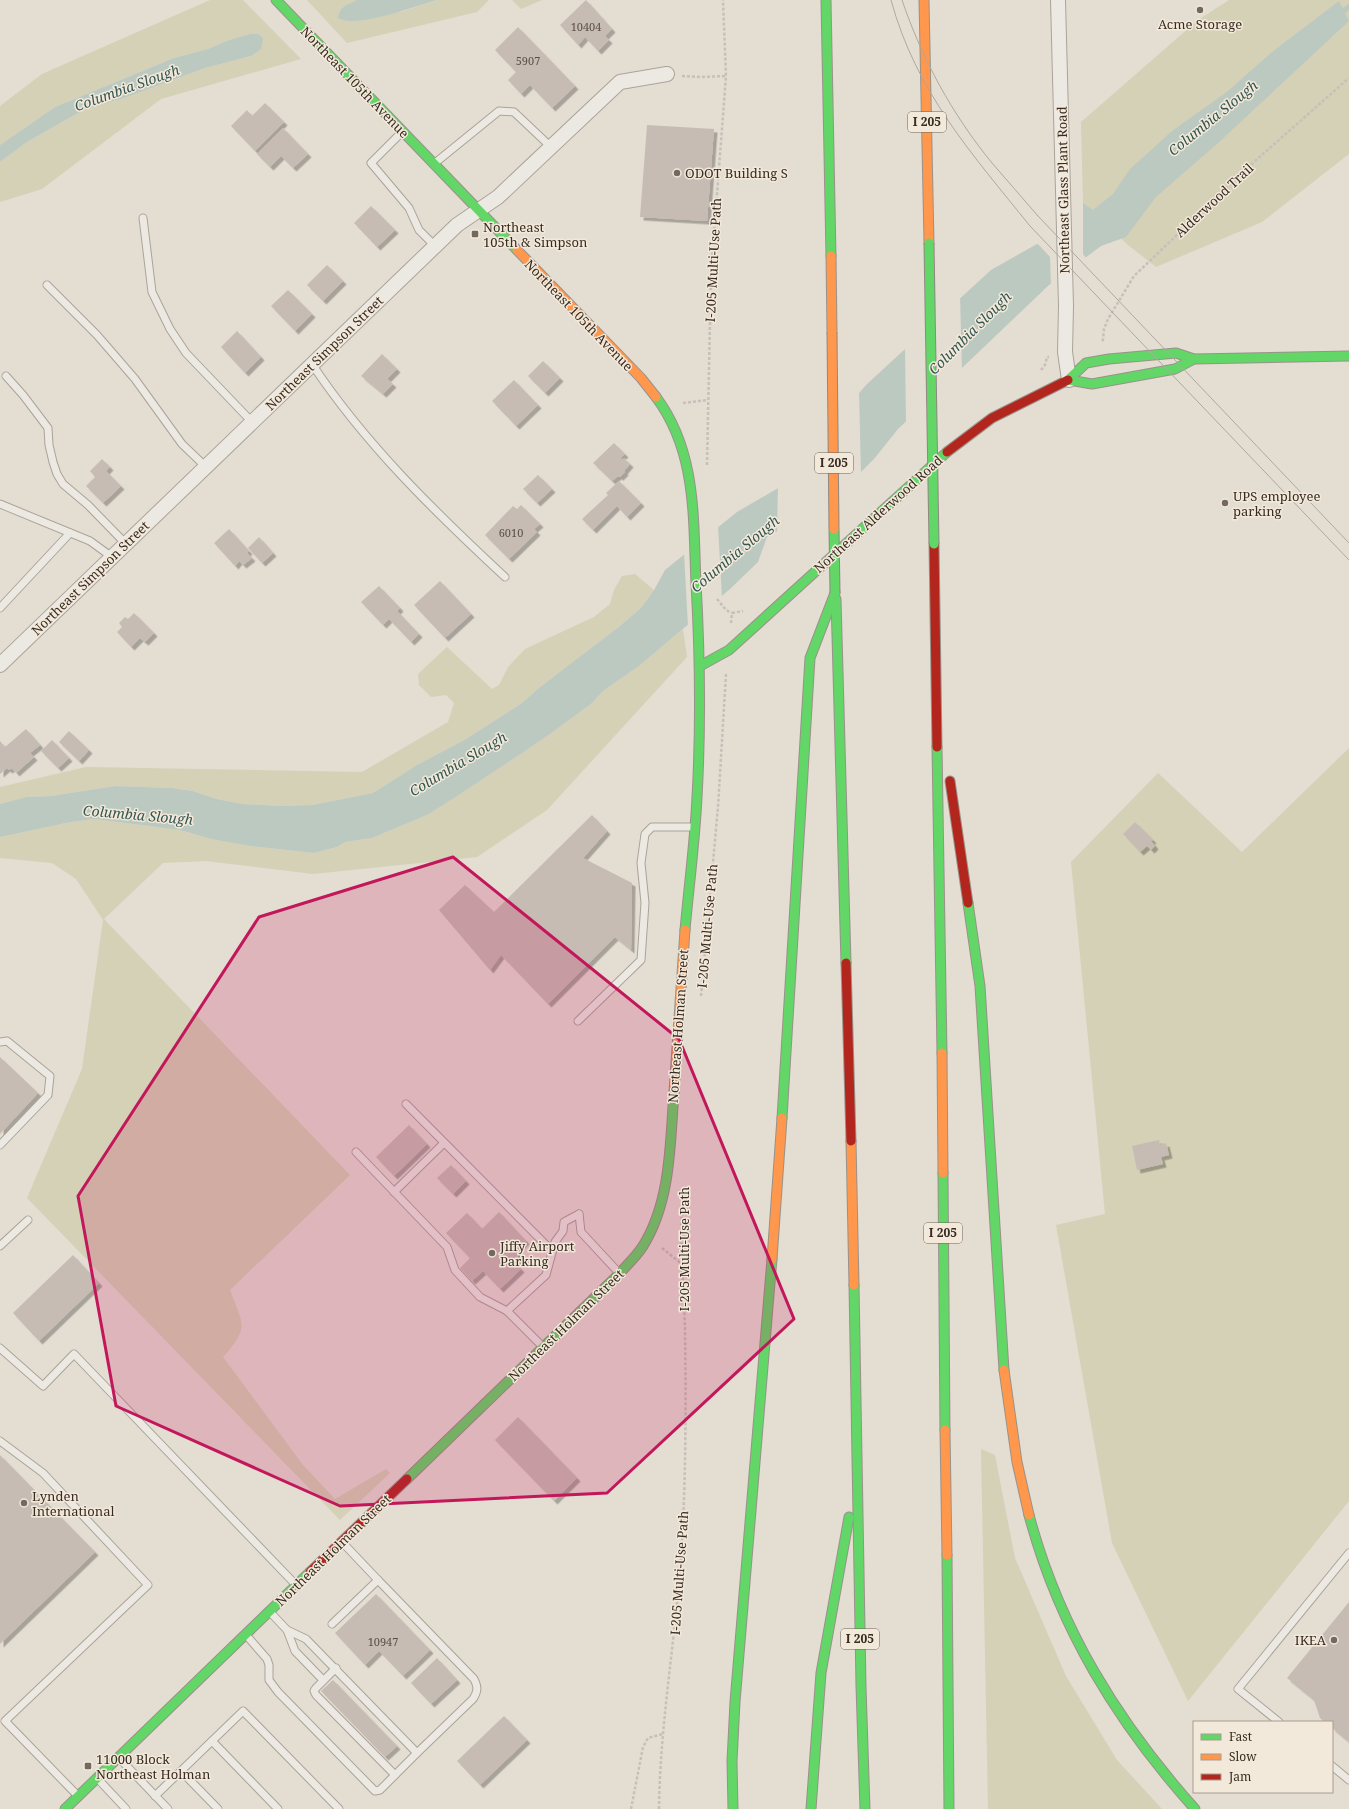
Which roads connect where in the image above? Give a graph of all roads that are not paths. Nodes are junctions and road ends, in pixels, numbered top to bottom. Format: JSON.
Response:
{"nodes":[{"id":1,"x":276,"y":0,"type":"edge"},
{"id":2,"x":826,"y":0,"type":"edge"},
{"id":3,"x":924,"y":0,"type":"edge"},
{"id":4,"x":1058,"y":0,"type":"edge"},
{"id":5,"x":667,"y":74,"type":"road end"},
{"id":6,"x":402,"y":131,"type":"junction"},
{"id":7,"x":551,"y":147,"type":"junction"},
{"id":8,"x":434,"y":164,"type":"junction"},
{"id":9,"x":478,"y":210,"type":"junction"},
{"id":10,"x":143,"y":218,"type":"dead end"},
{"id":11,"x":435,"y":246,"type":"junction"},
{"id":12,"x":47,"y":285,"type":"dead end"},
{"id":13,"x":1349,"y":356,"type":"edge"},
{"id":14,"x":1194,"y":359,"type":"junction"},
{"id":15,"x":312,"y":364,"type":"junction"},
{"id":16,"x":6,"y":376,"type":"dead end"},
{"id":17,"x":1069,"y":380,"type":"junction"},
{"id":18,"x":252,"y":422,"type":"junction"},
{"id":19,"x":206,"y":467,"type":"junction"},
{"id":20,"x":0,"y":504,"type":"edge"},
{"id":21,"x":70,"y":533,"type":"junction"},
{"id":22,"x":126,"y":544,"type":"junction"},
{"id":23,"x":112,"y":557,"type":"junction"},
{"id":24,"x":505,"y":577,"type":"dead end"},
{"id":25,"x":835,"y":593,"type":"junction"},
{"id":26,"x":0,"y":608,"type":"edge"},
{"id":27,"x":0,"y":665,"type":"edge"},
{"id":28,"x":700,"y":666,"type":"junction"},
{"id":29,"x":938,"y":691,"type":"junction"},
{"id":30,"x":946,"y":753,"type":"dead end"},
{"id":31,"x":949,"y":769,"type":"dead end"},
{"id":32,"x":694,"y":827,"type":"junction"},
{"id":33,"x":578,"y":1021,"type":"dead end"},
{"id":34,"x":0,"y":1042,"type":"edge"},
{"id":35,"x":406,"y":1104,"type":"dead end"},
{"id":36,"x":444,"y":1142,"type":"junction"},
{"id":37,"x":0,"y":1145,"type":"edge"},
{"id":38,"x":356,"y":1152,"type":"dead end"},
{"id":39,"x":394,"y":1192,"type":"junction"},
{"id":40,"x":28,"y":1220,"type":"dead end"},
{"id":41,"x":0,"y":1246,"type":"edge"},
{"id":42,"x":552,"y":1252,"type":"junction"},
{"id":43,"x":620,"y":1273,"type":"junction"},
{"id":44,"x":507,"y":1311,"type":"junction"},
{"id":45,"x":0,"y":1348,"type":"edge"},
{"id":46,"x":543,"y":1348,"type":"junction"},
{"id":47,"x":0,"y":1441,"type":"edge"},
{"id":48,"x":858,"y":1469,"type":"junction"},
{"id":49,"x":342,"y":1542,"type":"junction"},
{"id":50,"x":1349,"y":1553,"type":"edge"},
{"id":51,"x":378,"y":1580,"type":"junction"},
{"id":52,"x":296,"y":1585,"type":"junction"},
{"id":53,"x":269,"y":1611,"type":"junction"},
{"id":54,"x":332,"y":1624,"type":"dead end"},
{"id":55,"x":287,"y":1630,"type":"junction"},
{"id":56,"x":246,"y":1634,"type":"junction"},
{"id":57,"x":336,"y":1668,"type":"junction"},
{"id":58,"x":323,"y":1680,"type":"junction"},
{"id":59,"x":1278,"y":1721,"type":"edge"},
{"id":60,"x":212,"y":1741,"type":"junction"},
{"id":61,"x":417,"y":1752,"type":"junction"},
{"id":62,"x":118,"y":1757,"type":"junction"},
{"id":63,"x":1333,"y":1767,"type":"edge"},
{"id":64,"x":181,"y":1771,"type":"junction"},
{"id":65,"x":395,"y":1775,"type":"junction"},
{"id":66,"x":97,"y":1778,"type":"junction"},
{"id":67,"x":1349,"y":1780,"type":"edge"},
{"id":68,"x":78,"y":1796,"type":"junction"},
{"id":69,"x":156,"y":1796,"type":"junction"},
{"id":70,"x":65,"y":1809,"type":"edge"},
{"id":71,"x":126,"y":1809,"type":"edge"},
{"id":72,"x":168,"y":1809,"type":"edge"},
{"id":73,"x":218,"y":1809,"type":"edge"},
{"id":74,"x":278,"y":1809,"type":"edge"},
{"id":75,"x":339,"y":1809,"type":"edge"},
{"id":76,"x":733,"y":1809,"type":"edge"},
{"id":77,"x":810,"y":1809,"type":"edge"},
{"id":78,"x":865,"y":1809,"type":"edge"},
{"id":79,"x":949,"y":1809,"type":"edge"},
{"id":80,"x":1195,"y":1809,"type":"edge"}],
"edges":[{"from":1,"to":6,"type":"main road","name":"Northeast 105th Avenue"},
{"from":2,"to":25,"type":"main road","number":"I 205","bridge":true},
{"from":3,"to":29,"type":"main road","number":"I 205","bridge":true},
{"from":4,"to":17,"type":"street","name":"Northeast Glass Plant Road"},
{"from":5,"to":7,"type":"street","name":"Northeast Simpson Street"},
{"from":6,"to":8,"type":"main road","name":"Northeast 105th Avenue"},
{"from":6,"to":11,"type":"lane"},
{"from":7,"to":8,"type":"lane"},
{"from":7,"to":9,"type":"street","name":"Northeast Simpson Street"},
{"from":8,"to":9,"type":"main road","name":"Northeast 105th Avenue"},
{"from":9,"to":11,"type":"street","name":"Northeast Simpson Street"},
{"from":9,"to":28,"type":"main road","name":"Northeast 105th Avenue"},
{"from":10,"to":18,"type":"lane"},
{"from":11,"to":15,"type":"street","name":"Northeast Simpson Street"},
{"from":12,"to":19,"type":"lane"},
{"from":13,"to":14,"type":"main road","name":"Northeast Alderwood Road"},
{"from":14,"to":17,"type":"main road","name":"Northeast Alderwood Road"},
{"from":14,"to":17,"type":"main road","name":"Northeast Alderwood Road"},
{"from":15,"to":18,"type":"street","name":"Northeast Simpson Street"},
{"from":15,"to":24,"type":"lane"},
{"from":16,"to":22,"type":"lane"},
{"from":17,"to":28,"type":"main road","name":"Northeast Alderwood Road"},
{"from":18,"to":19,"type":"street","name":"Northeast Simpson Street"},
{"from":19,"to":22,"type":"street","name":"Northeast Simpson Street"},
{"from":20,"to":21,"type":"lane"},
{"from":21,"to":23,"type":"lane"},
{"from":21,"to":26,"type":"lane"},
{"from":22,"to":23,"type":"street","name":"Northeast Simpson Street"},
{"from":23,"to":27,"type":"street","name":"Northeast Simpson Street"},
{"from":25,"to":48,"type":"main road","number":"I 205"},
{"from":25,"to":76,"type":"main road"},
{"from":28,"to":32,"type":"main road","name":"Northeast Holman Street"},
{"from":29,"to":30,"type":"main road"},
{"from":29,"to":79,"type":"main road","number":"I 205"},
{"from":31,"to":80,"type":"main road"},
{"from":32,"to":33,"type":"lane"},
{"from":32,"to":43,"type":"main road","name":"Northeast Holman Street"},
{"from":34,"to":37,"type":"lane"},
{"from":35,"to":36,"type":"lane"},
{"from":36,"to":39,"type":"lane"},
{"from":36,"to":42,"type":"lane"},
{"from":38,"to":39,"type":"lane"},
{"from":39,"to":44,"type":"lane"},
{"from":40,"to":41,"type":"lane"},
{"from":42,"to":43,"type":"lane"},
{"from":42,"to":44,"type":"lane"},
{"from":43,"to":46,"type":"main road","name":"Northeast Holman Street"},
{"from":44,"to":46,"type":"lane"},
{"from":45,"to":52,"type":"lane"},
{"from":46,"to":49,"type":"main road","name":"Northeast Holman Street"},
{"from":47,"to":68,"type":"lane"},
{"from":48,"to":77,"type":"main road"},
{"from":48,"to":78,"type":"main road","number":"I 205"},
{"from":49,"to":51,"type":"lane"},
{"from":49,"to":52,"type":"main road","name":"Northeast Holman Street"},
{"from":50,"to":59,"type":"lane"},
{"from":51,"to":54,"type":"lane"},
{"from":51,"to":61,"type":"lane"},
{"from":52,"to":53,"type":"main road","name":"Northeast Holman Street"},
{"from":53,"to":55,"type":"lane"},
{"from":53,"to":56,"type":"main road","name":"Northeast Holman Street"},
{"from":55,"to":57,"type":"lane"},
{"from":55,"to":58,"type":"lane"},
{"from":56,"to":62,"type":"main road","name":"Northeast Holman Street"},
{"from":56,"to":65,"type":"lane"},
{"from":57,"to":58,"type":"lane"},
{"from":57,"to":61,"type":"lane"},
{"from":58,"to":65,"type":"lane"},
{"from":60,"to":64,"type":"lane"},
{"from":60,"to":74,"type":"lane"},
{"from":60,"to":75,"type":"lane"},
{"from":61,"to":65,"type":"lane"},
{"from":62,"to":66,"type":"main road","name":"Northeast Holman Street"},
{"from":62,"to":69,"type":"lane"},
{"from":63,"to":67,"type":"lane"},
{"from":64,"to":69,"type":"lane"},
{"from":64,"to":73,"type":"lane"},
{"from":66,"to":68,"type":"main road","name":"Northeast Holman Street"},
{"from":66,"to":71,"type":"lane"},
{"from":68,"to":70,"type":"main road","name":"Northeast Holman Street"},
{"from":69,"to":72,"type":"lane"}]}
